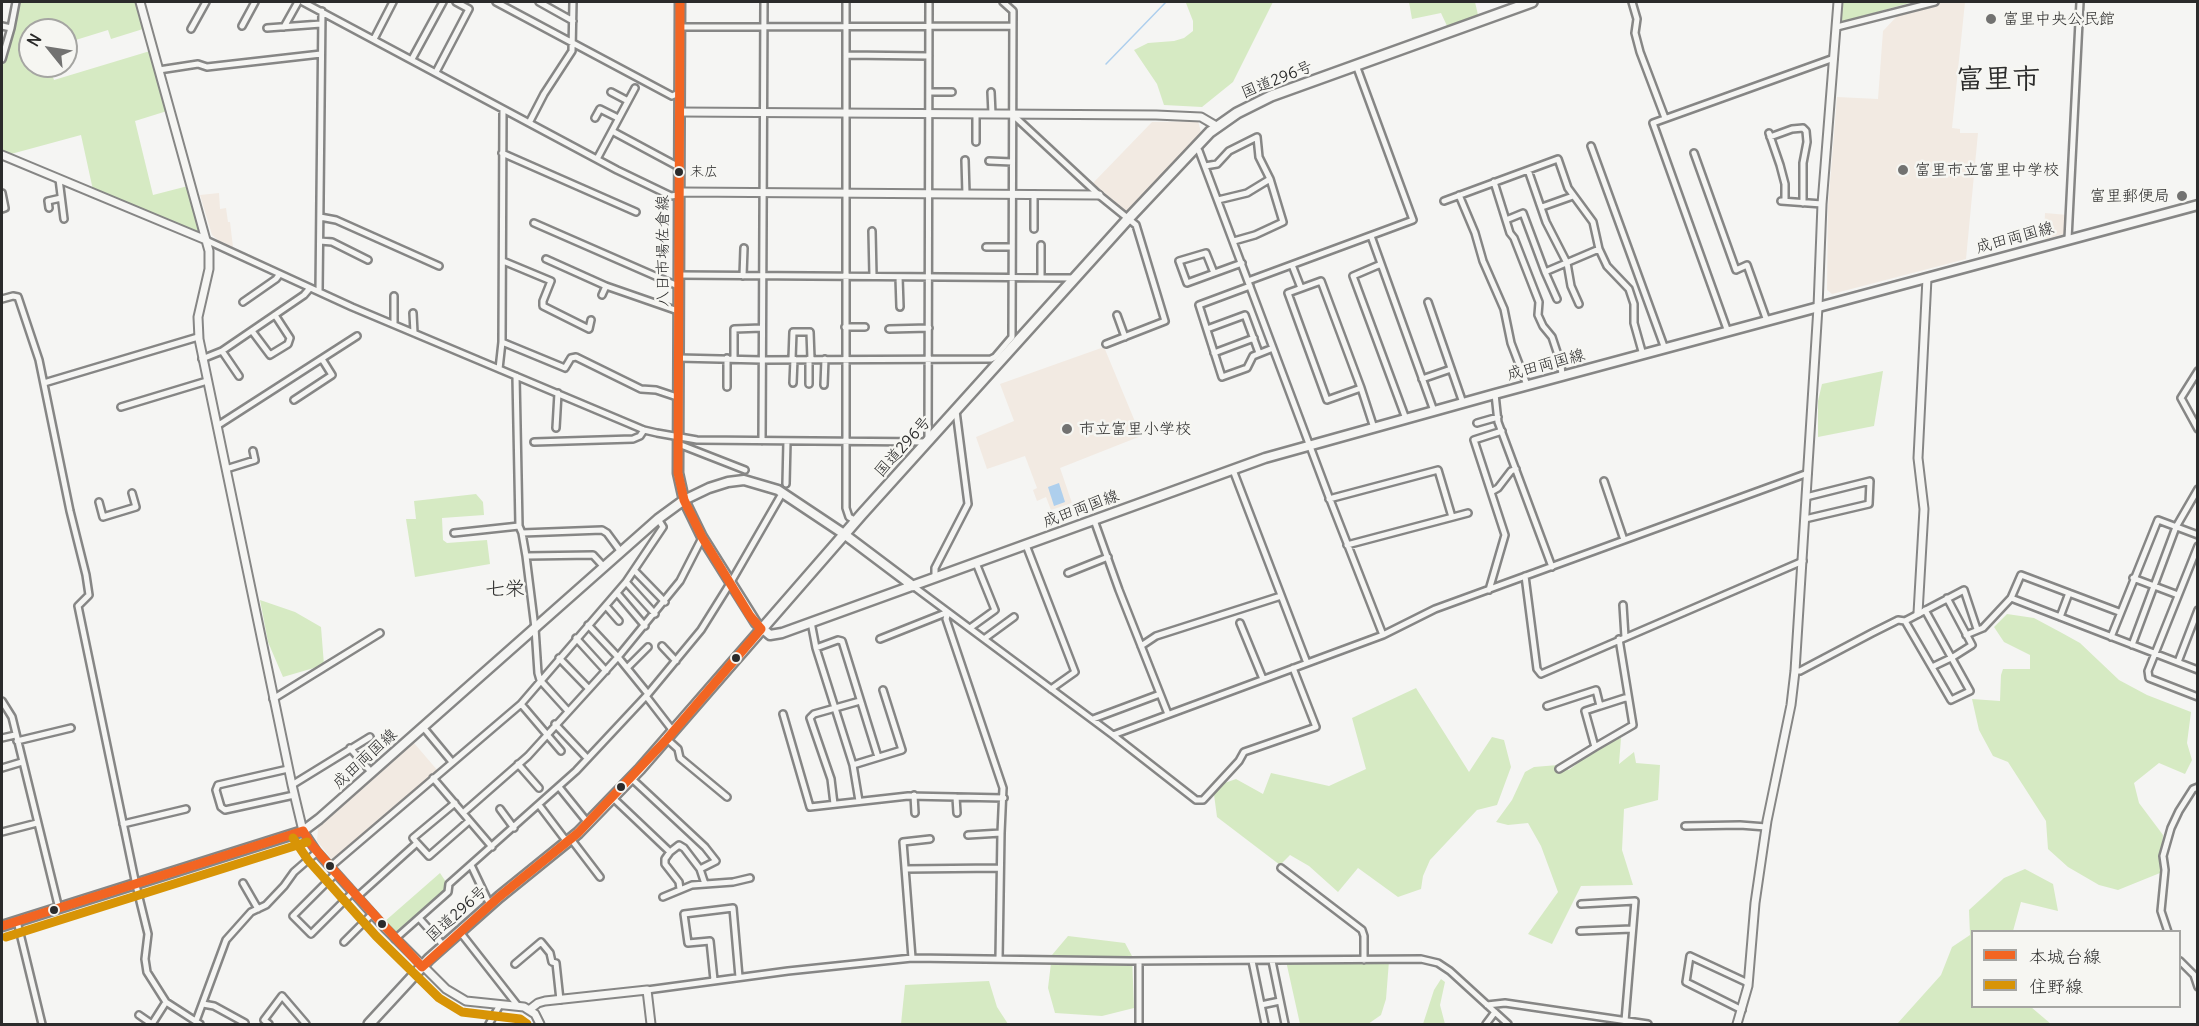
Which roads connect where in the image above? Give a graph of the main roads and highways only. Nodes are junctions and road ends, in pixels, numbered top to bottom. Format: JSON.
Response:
{"nodes":[{"id":1,"x":680,"y":2,"type":"edge"},
{"id":2,"x":1532,"y":2,"type":"edge"},
{"id":3,"x":2198,"y":205,"type":"edge"},
{"id":4,"x":684,"y":500,"type":"junction"},
{"id":5,"x":844,"y":534,"type":"junction"},
{"id":6,"x":913,"y":586,"type":"junction"},
{"id":7,"x":761,"y":629,"type":"junction"},
{"id":8,"x":2,"y":926,"type":"edge"},
{"id":9,"x":369,"y":1024,"type":"edge"}],
"edges":[{"from":1,"to":4,"type":"main road","name":"八日市場佐倉線"},
{"from":2,"to":5,"type":"highway","name":"国道296号"},
{"from":3,"to":6,"type":"main road","name":"成田両国線"},
{"from":4,"to":5,"type":"main road","name":"成田両国線"},
{"from":4,"to":7,"type":"main road"},
{"from":4,"to":8,"type":"main road","name":"成田両国線"},
{"from":5,"to":6,"type":"main road","name":"成田両国線"},
{"from":5,"to":7,"type":"highway","name":"国道296号"},
{"from":6,"to":7,"type":"main road","name":"成田両国線"},
{"from":7,"to":9,"type":"highway","name":"国道296号"}]}
